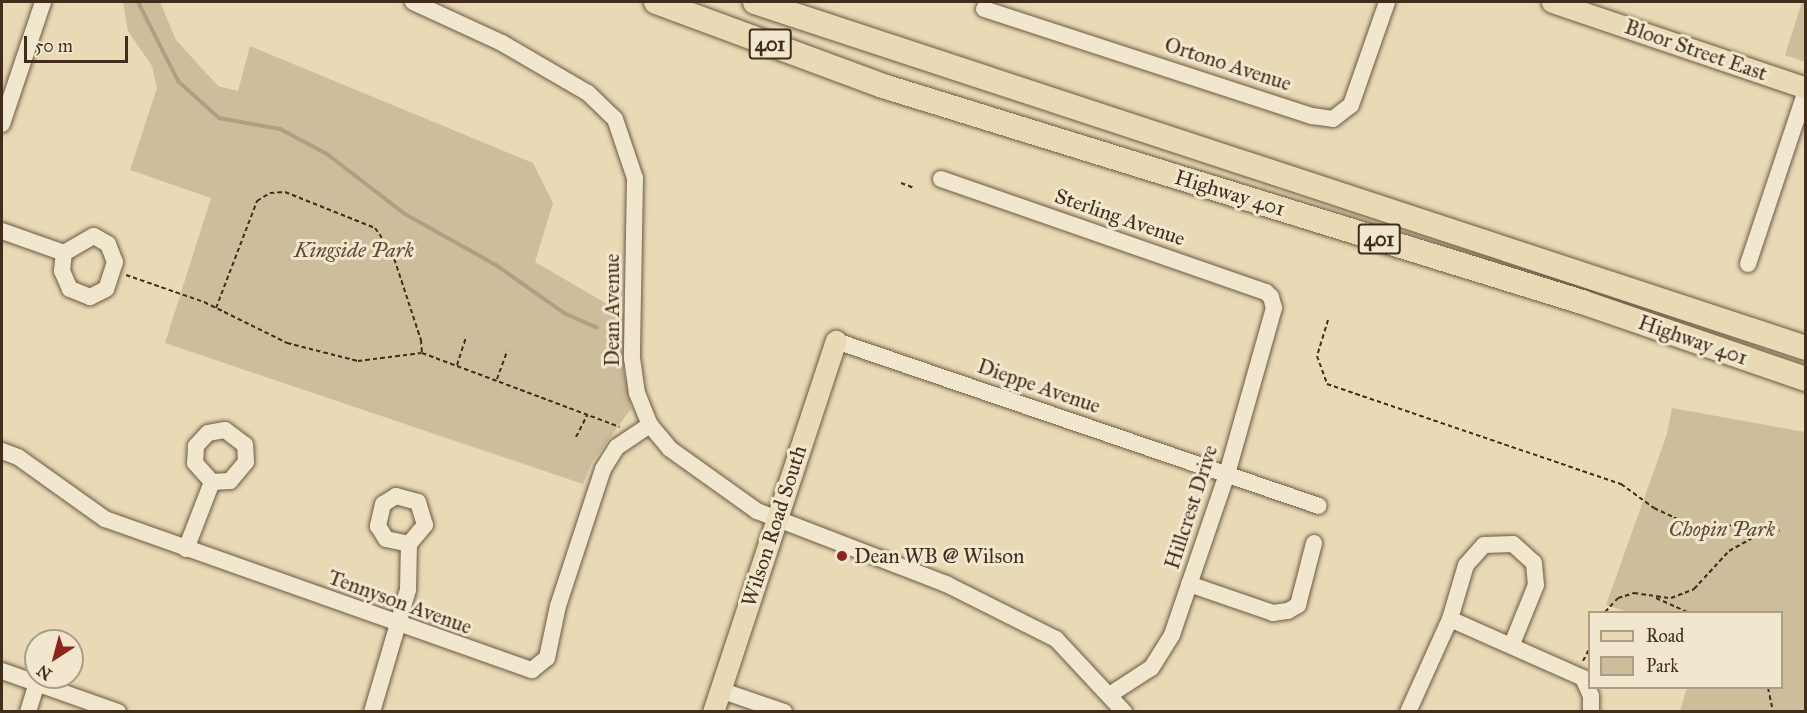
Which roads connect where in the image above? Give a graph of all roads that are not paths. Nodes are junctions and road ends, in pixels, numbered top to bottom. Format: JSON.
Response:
{"nodes":[{"id":1,"x":43,"y":2,"type":"edge"},
{"id":2,"x":413,"y":2,"type":"edge"},
{"id":3,"x":656,"y":2,"type":"edge"},
{"id":4,"x":755,"y":2,"type":"edge"},
{"id":5,"x":1387,"y":2,"type":"edge"},
{"id":6,"x":1552,"y":2,"type":"edge"},
{"id":7,"x":984,"y":9,"type":"dead end"},
{"id":8,"x":1806,"y":89,"type":"edge"},
{"id":9,"x":2,"y":124,"type":"edge"},
{"id":10,"x":941,"y":179,"type":"dead end"},
{"id":11,"x":2,"y":231,"type":"edge"},
{"id":12,"x":64,"y":253,"type":"junction"},
{"id":13,"x":1748,"y":264,"type":"dead end"},
{"id":14,"x":1274,"y":308,"type":"joint"},
{"id":15,"x":836,"y":341,"type":"joint"},
{"id":16,"x":1806,"y":348,"type":"edge"},
{"id":17,"x":1806,"y":380,"type":"edge"},
{"id":18,"x":650,"y":425,"type":"junction"},
{"id":19,"x":2,"y":451,"type":"edge"},
{"id":20,"x":1227,"y":474,"type":"junction"},
{"id":21,"x":212,"y":482,"type":"dead end"},
{"id":22,"x":1319,"y":506,"type":"dead end"},
{"id":23,"x":776,"y":519,"type":"junction"},
{"id":24,"x":1314,"y":543,"type":"dead end"},
{"id":25,"x":409,"y":544,"type":"dead end"},
{"id":26,"x":186,"y":549,"type":"junction"},
{"id":27,"x":1189,"y":584,"type":"junction"},
{"id":28,"x":1450,"y":619,"type":"junction"},
{"id":29,"x":398,"y":625,"type":"junction"},
{"id":30,"x":1512,"y":644,"type":"junction"},
{"id":31,"x":2,"y":671,"type":"edge"},
{"id":32,"x":24,"y":679,"type":"edge"},
{"id":33,"x":35,"y":689,"type":"edge"},
{"id":34,"x":54,"y":689,"type":"edge"},
{"id":35,"x":720,"y":690,"type":"junction"},
{"id":36,"x":1111,"y":694,"type":"junction"},
{"id":37,"x":28,"y":711,"type":"edge"},
{"id":38,"x":118,"y":711,"type":"edge"},
{"id":39,"x":372,"y":711,"type":"edge"},
{"id":40,"x":713,"y":711,"type":"edge"},
{"id":41,"x":784,"y":711,"type":"edge"},
{"id":42,"x":1124,"y":711,"type":"edge"},
{"id":43,"x":1408,"y":711,"type":"edge"},
{"id":44,"x":1591,"y":711,"type":"edge"}],
"edges":[{"from":1,"to":9,"type":"street"},
{"from":2,"to":18,"type":"street","name":"Dean Avenue"},
{"from":3,"to":17,"type":"highway","name":"Highway 401","number":"401"},
{"from":4,"to":16,"type":"highway","name":"Highway 401","number":"401"},
{"from":5,"to":7,"type":"street","name":"Ortono Avenue"},
{"from":6,"to":8,"type":"main road","name":"Bloor Street East"},
{"from":8,"to":13,"type":"street"},
{"from":10,"to":14,"type":"street","name":"Sterling Avenue"},
{"from":11,"to":12,"type":"street"},
{"from":12,"to":12,"type":"street"},
{"from":14,"to":20,"type":"street","name":"Hillcrest Drive"},
{"from":15,"to":20,"type":"street","name":"Dieppe Avenue"},
{"from":15,"to":23,"type":"main road","name":"Wilson Road South"},
{"from":18,"to":23,"type":"street","name":"Dean Avenue"},
{"from":18,"to":29,"type":"street","name":"Tennyson Avenue"},
{"from":19,"to":26,"type":"street","name":"Tennyson Avenue"},
{"from":20,"to":22,"type":"street","name":"Dieppe Avenue"},
{"from":20,"to":27,"type":"street","name":"Hillcrest Drive"},
{"from":21,"to":26,"type":"street"},
{"from":23,"to":35,"type":"main road","name":"Wilson Road South"},
{"from":23,"to":36,"type":"street","name":"Dean Avenue"},
{"from":24,"to":27,"type":"street"},
{"from":25,"to":29,"type":"street"},
{"from":26,"to":29,"type":"street","name":"Tennyson Avenue"},
{"from":27,"to":36,"type":"street","name":"Hillcrest Drive"},
{"from":28,"to":30,"type":"street"},
{"from":28,"to":30,"type":"street"},
{"from":28,"to":43,"type":"street"},
{"from":29,"to":39,"type":"street"},
{"from":30,"to":44,"type":"street"},
{"from":31,"to":32,"type":"street"},
{"from":33,"to":37,"type":"street"},
{"from":34,"to":38,"type":"street"},
{"from":35,"to":40,"type":"main road","name":"Wilson Road South"},
{"from":35,"to":41,"type":"street"},
{"from":36,"to":42,"type":"street","name":"Dean Avenue"}]}
